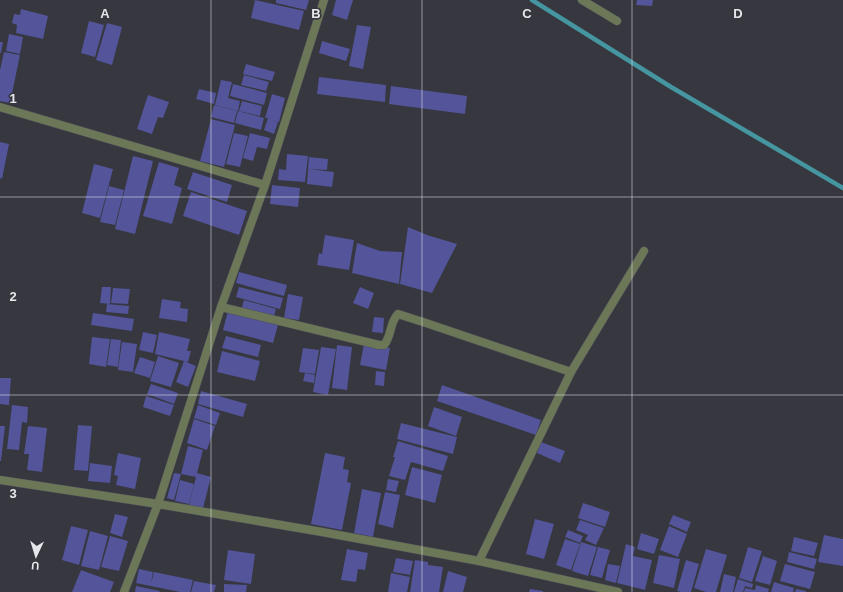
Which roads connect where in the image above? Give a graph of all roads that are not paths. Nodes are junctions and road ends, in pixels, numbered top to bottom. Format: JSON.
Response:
{"nodes":[{"id":1,"x":324,"y":0,"type":"edge"},
{"id":2,"x":582,"y":0,"type":"edge"},
{"id":3,"x":617,"y":21,"type":"dead end"},
{"id":4,"x":0,"y":107,"type":"edge"},
{"id":5,"x":265,"y":185,"type":"junction"},
{"id":6,"x":644,"y":251,"type":"dead end"},
{"id":7,"x":221,"y":307,"type":"junction"},
{"id":8,"x":571,"y":372,"type":"junction"},
{"id":9,"x":0,"y":480,"type":"edge"},
{"id":10,"x":158,"y":504,"type":"junction"},
{"id":11,"x":479,"y":561,"type":"junction"},
{"id":12,"x":124,"y":592,"type":"edge"},
{"id":13,"x":618,"y":592,"type":"edge"}],
"edges":[{"from":1,"to":5,"type":"street"},
{"from":2,"to":3,"type":"street"},
{"from":4,"to":5,"type":"street"},
{"from":5,"to":7,"type":"street"},
{"from":6,"to":8,"type":"street"},
{"from":7,"to":8,"type":"street"},
{"from":7,"to":10,"type":"street"},
{"from":8,"to":11,"type":"street"},
{"from":9,"to":10,"type":"street"},
{"from":10,"to":11,"type":"street"},
{"from":10,"to":12,"type":"street"},
{"from":11,"to":13,"type":"street"}]}
